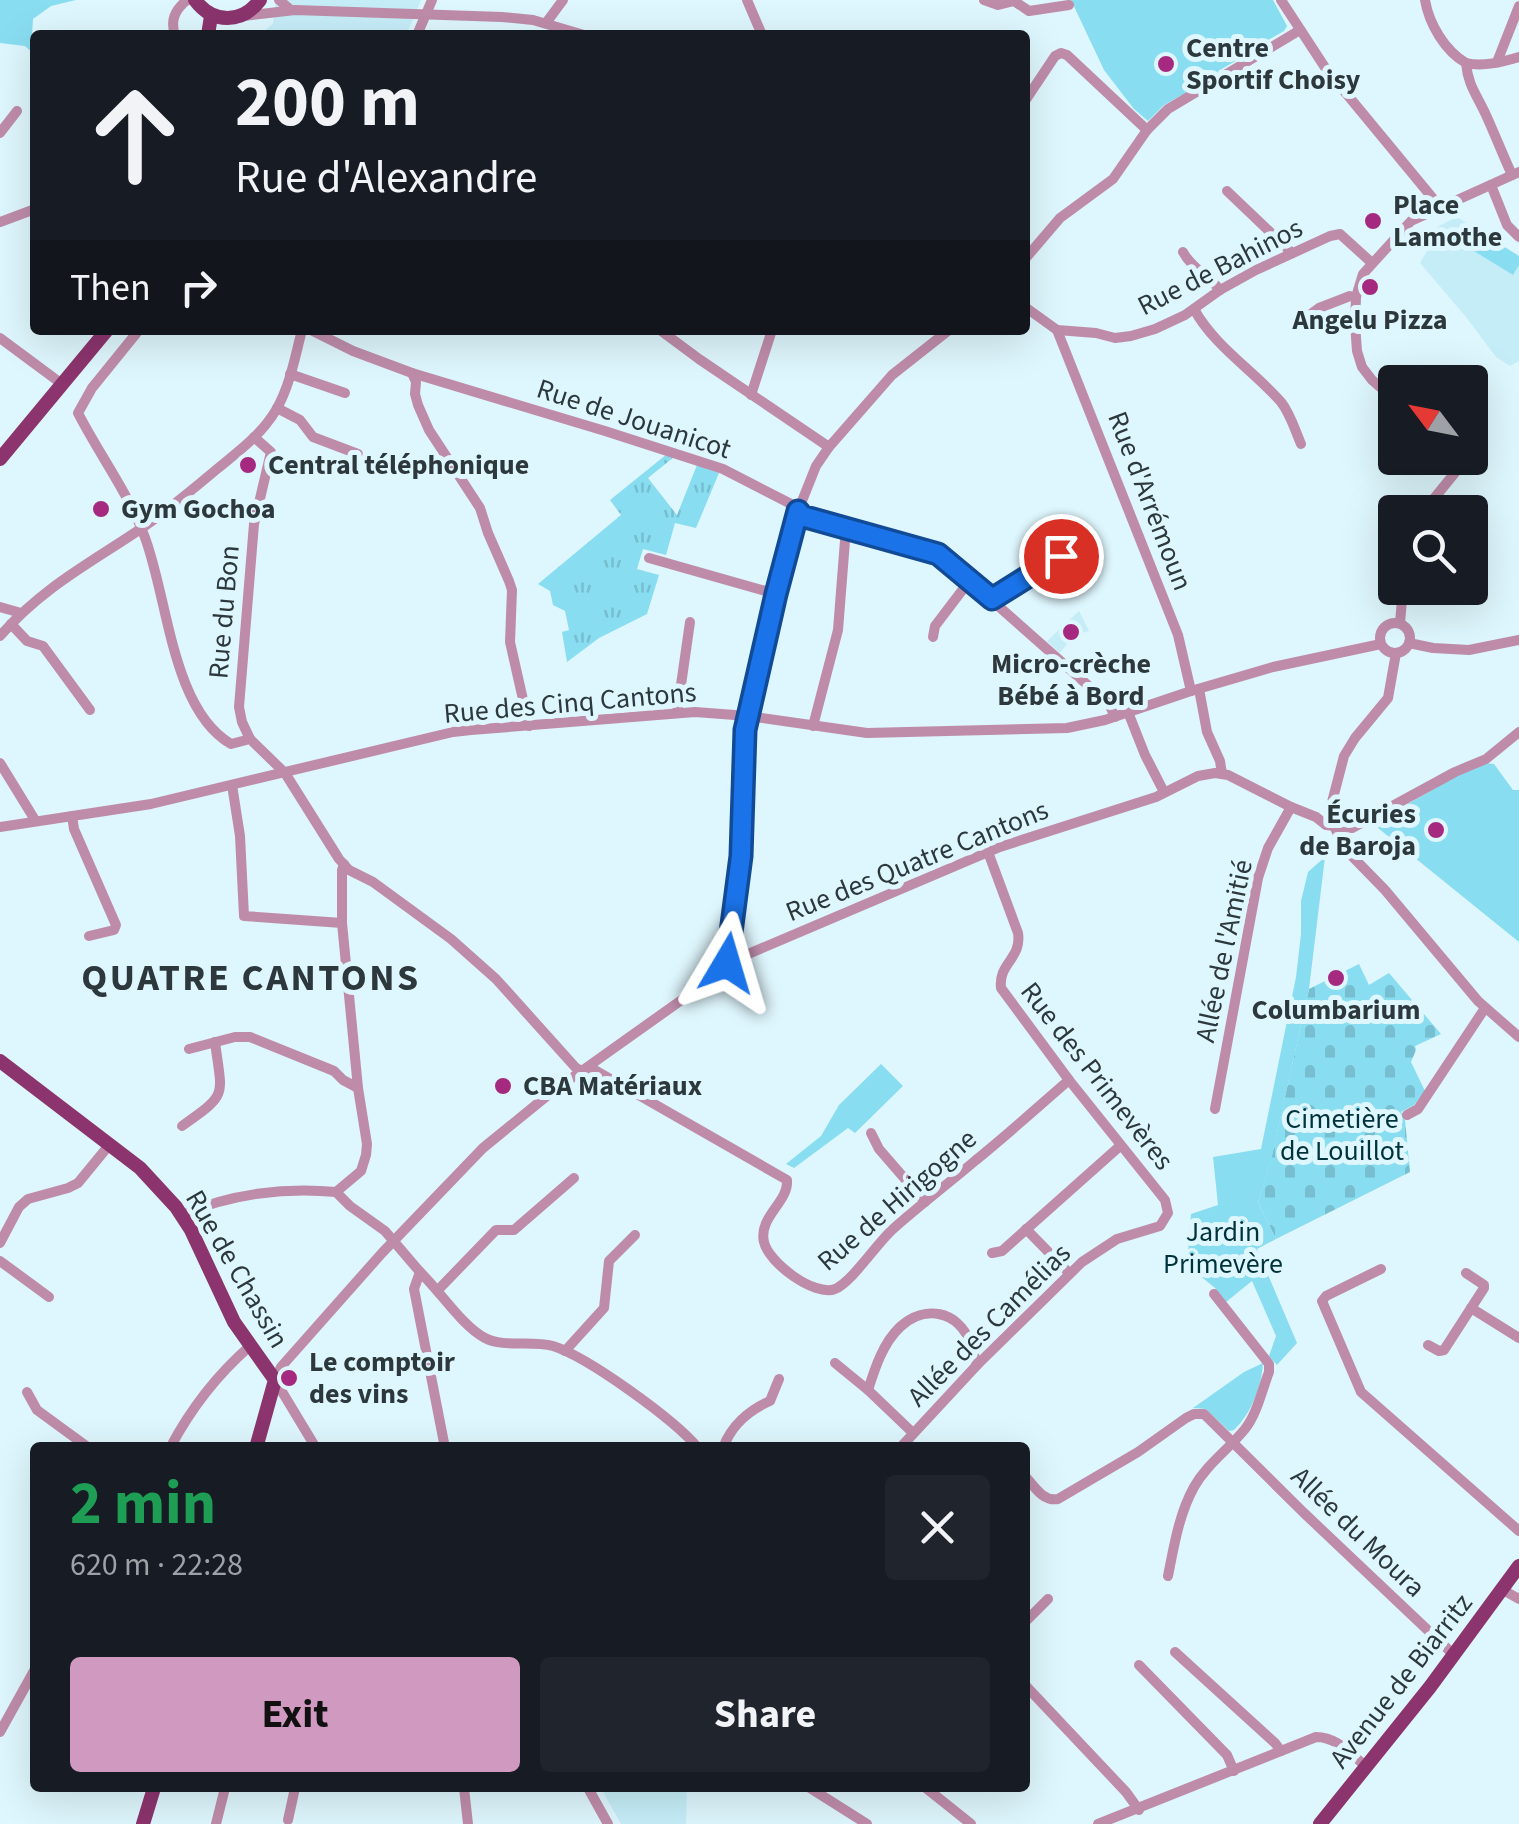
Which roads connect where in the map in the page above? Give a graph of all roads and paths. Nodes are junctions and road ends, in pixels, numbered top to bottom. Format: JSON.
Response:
{"nodes":[{"id":1,"x":187,"y":0,"type":"edge"},
{"id":2,"x":195,"y":0,"type":"edge"},
{"id":3,"x":260,"y":0,"type":"edge"},
{"id":4,"x":278,"y":0,"type":"edge"},
{"id":5,"x":432,"y":0,"type":"edge"},
{"id":6,"x":563,"y":0,"type":"edge"},
{"id":7,"x":747,"y":0,"type":"edge"},
{"id":8,"x":984,"y":0,"type":"edge"},
{"id":9,"x":1281,"y":0,"type":"edge"},
{"id":10,"x":1425,"y":0,"type":"edge"},
{"id":11,"x":1070,"y":5,"type":"dead end"},
{"id":12,"x":1519,"y":6,"type":"edge"},
{"id":13,"x":291,"y":10,"type":"junction"},
{"id":14,"x":426,"y":14,"type":"junction"},
{"id":15,"x":211,"y":16,"type":"junction"},
{"id":16,"x":240,"y":17,"type":"junction"},
{"id":17,"x":546,"y":23,"type":"junction"},
{"id":18,"x":174,"y":30,"type":"edge"},
{"id":19,"x":209,"y":30,"type":"edge"},
{"id":20,"x":233,"y":30,"type":"edge"},
{"id":21,"x":419,"y":30,"type":"edge"},
{"id":22,"x":568,"y":30,"type":"edge"},
{"id":23,"x":760,"y":30,"type":"edge"},
{"id":24,"x":1300,"y":30,"type":"junction"},
{"id":25,"x":1519,"y":57,"type":"edge"},
{"id":26,"x":1497,"y":62,"type":"junction"},
{"id":27,"x":1466,"y":63,"type":"junction"},
{"id":28,"x":1030,"y":94,"type":"edge"},
{"id":29,"x":17,"y":111,"type":"dead end"},
{"id":30,"x":1147,"y":130,"type":"junction"},
{"id":31,"x":0,"y":133,"type":"edge"},
{"id":32,"x":1516,"y":173,"type":"edge"},
{"id":33,"x":1490,"y":186,"type":"junction"},
{"id":34,"x":1227,"y":190,"type":"dead end"},
{"id":35,"x":1440,"y":207,"type":"junction"},
{"id":36,"x":30,"y":210,"type":"edge"},
{"id":37,"x":0,"y":222,"type":"edge"},
{"id":38,"x":1519,"y":238,"type":"edge"},
{"id":39,"x":1183,"y":252,"type":"dead end"},
{"id":40,"x":1030,"y":253,"type":"edge"},
{"id":41,"x":1292,"y":253,"type":"junction"},
{"id":42,"x":1372,"y":263,"type":"junction"},
{"id":43,"x":1220,"y":290,"type":"junction"},
{"id":44,"x":1350,"y":296,"type":"dead end"},
{"id":45,"x":1194,"y":309,"type":"junction"},
{"id":46,"x":1030,"y":311,"type":"edge"},
{"id":47,"x":1300,"y":322,"type":"dead end"},
{"id":48,"x":1057,"y":330,"type":"junction"},
{"id":49,"x":103,"y":335,"type":"edge"},
{"id":50,"x":136,"y":335,"type":"edge"},
{"id":51,"x":301,"y":335,"type":"edge"},
{"id":52,"x":321,"y":335,"type":"edge"},
{"id":53,"x":668,"y":335,"type":"edge"},
{"id":54,"x":770,"y":335,"type":"edge"},
{"id":55,"x":943,"y":335,"type":"edge"},
{"id":56,"x":0,"y":338,"type":"edge"},
{"id":57,"x":42,"y":371,"type":"junction"},
{"id":58,"x":412,"y":373,"type":"junction"},
{"id":59,"x":290,"y":374,"type":"junction"},
{"id":60,"x":60,"y":382,"type":"junction"},
{"id":61,"x":1378,"y":385,"type":"edge"},
{"id":62,"x":346,"y":393,"type":"dead end"},
{"id":63,"x":751,"y":395,"type":"junction"},
{"id":64,"x":277,"y":408,"type":"junction"},
{"id":65,"x":254,"y":438,"type":"junction"},
{"id":66,"x":1302,"y":444,"type":"dead end"},
{"id":67,"x":829,"y":447,"type":"junction"},
{"id":68,"x":358,"y":454,"type":"dead end"},
{"id":69,"x":0,"y":460,"type":"edge"},
{"id":70,"x":1455,"y":475,"type":"edge"},
{"id":71,"x":1438,"y":495,"type":"edge"},
{"id":72,"x":798,"y":511,"type":"junction"},
{"id":73,"x":142,"y":528,"type":"junction"},
{"id":74,"x":846,"y":528,"type":"junction"},
{"id":75,"x":1061,"y":556,"type":"dead end"},
{"id":76,"x":648,"y":558,"type":"dead end"},
{"id":77,"x":970,"y":580,"type":"junction"},
{"id":78,"x":776,"y":594,"type":"junction"},
{"id":79,"x":992,"y":599,"type":"junction"},
{"id":80,"x":1402,"y":605,"type":"edge"},
{"id":81,"x":0,"y":607,"type":"edge"},
{"id":82,"x":21,"y":614,"type":"junction"},
{"id":83,"x":690,"y":622,"type":"dead end"},
{"id":84,"x":11,"y":624,"type":"junction"},
{"id":85,"x":1400,"y":624,"type":"junction"},
{"id":86,"x":0,"y":636,"type":"edge"},
{"id":87,"x":934,"y":637,"type":"dead end"},
{"id":88,"x":1519,"y":640,"type":"edge"},
{"id":89,"x":1409,"y":643,"type":"junction"},
{"id":90,"x":1381,"y":644,"type":"junction"},
{"id":91,"x":1396,"y":653,"type":"junction"},
{"id":92,"x":1195,"y":690,"type":"junction"},
{"id":93,"x":90,"y":710,"type":"dead end"},
{"id":94,"x":1128,"y":712,"type":"junction"},
{"id":95,"x":677,"y":713,"type":"junction"},
{"id":96,"x":748,"y":716,"type":"junction"},
{"id":97,"x":1115,"y":717,"type":"junction"},
{"id":98,"x":528,"y":726,"type":"junction"},
{"id":99,"x":813,"y":726,"type":"junction"},
{"id":100,"x":1519,"y":732,"type":"edge"},
{"id":101,"x":250,"y":739,"type":"junction"},
{"id":102,"x":0,"y":762,"type":"edge"},
{"id":103,"x":285,"y":773,"type":"junction"},
{"id":104,"x":1222,"y":774,"type":"junction"},
{"id":105,"x":232,"y":785,"type":"junction"},
{"id":106,"x":1164,"y":792,"type":"junction"},
{"id":107,"x":1291,"y":808,"type":"junction"},
{"id":108,"x":72,"y":816,"type":"junction"},
{"id":109,"x":34,"y":820,"type":"junction"},
{"id":110,"x":1334,"y":826,"type":"junction"},
{"id":111,"x":0,"y":827,"type":"edge"},
{"id":112,"x":988,"y":852,"type":"junction"},
{"id":113,"x":344,"y":864,"type":"junction"},
{"id":114,"x":342,"y":923,"type":"junction"},
{"id":115,"x":89,"y":936,"type":"dead end"},
{"id":116,"x":727,"y":963,"type":"junction"},
{"id":117,"x":1485,"y":1008,"type":"junction"},
{"id":118,"x":1519,"y":1036,"type":"edge"},
{"id":119,"x":215,"y":1042,"type":"junction"},
{"id":120,"x":189,"y":1049,"type":"dead end"},
{"id":121,"x":0,"y":1061,"type":"edge"},
{"id":122,"x":583,"y":1071,"type":"junction"},
{"id":123,"x":1069,"y":1080,"type":"junction"},
{"id":124,"x":358,"y":1088,"type":"junction"},
{"id":125,"x":1215,"y":1109,"type":"dead end"},
{"id":126,"x":1406,"y":1115,"type":"dead end"},
{"id":127,"x":182,"y":1126,"type":"dead end"},
{"id":128,"x":871,"y":1133,"type":"dead end"},
{"id":129,"x":110,"y":1144,"type":"junction"},
{"id":130,"x":1120,"y":1146,"type":"junction"},
{"id":131,"x":574,"y":1178,"type":"dead end"},
{"id":132,"x":336,"y":1192,"type":"junction"},
{"id":133,"x":925,"y":1202,"type":"junction"},
{"id":134,"x":182,"y":1215,"type":"junction"},
{"id":135,"x":1167,"y":1216,"type":"joint"},
{"id":136,"x":1026,"y":1229,"type":"junction"},
{"id":137,"x":634,"y":1235,"type":"dead end"},
{"id":138,"x":0,"y":1242,"type":"edge"},
{"id":139,"x":392,"y":1242,"type":"junction"},
{"id":140,"x":992,"y":1253,"type":"dead end"},
{"id":141,"x":0,"y":1261,"type":"edge"},
{"id":142,"x":1381,"y":1269,"type":"dead end"},
{"id":143,"x":420,"y":1272,"type":"junction"},
{"id":144,"x":1070,"y":1273,"type":"junction"},
{"id":145,"x":1466,"y":1273,"type":"dead end"},
{"id":146,"x":438,"y":1290,"type":"junction"},
{"id":147,"x":1214,"y":1294,"type":"dead end"},
{"id":148,"x":49,"y":1297,"type":"dead end"},
{"id":149,"x":1471,"y":1308,"type":"junction"},
{"id":150,"x":1519,"y":1338,"type":"edge"},
{"id":151,"x":1428,"y":1344,"type":"dead end"},
{"id":152,"x":250,"y":1346,"type":"junction"},
{"id":153,"x":565,"y":1351,"type":"junction"},
{"id":154,"x":835,"y":1362,"type":"dead end"},
{"id":155,"x":977,"y":1365,"type":"junction"},
{"id":156,"x":275,"y":1380,"type":"junction"},
{"id":157,"x":779,"y":1380,"type":"dead end"},
{"id":158,"x":868,"y":1390,"type":"junction"},
{"id":159,"x":27,"y":1392,"type":"dead end"},
{"id":160,"x":912,"y":1432,"type":"junction"},
{"id":161,"x":1232,"y":1441,"type":"junction"},
{"id":162,"x":81,"y":1442,"type":"edge"},
{"id":163,"x":173,"y":1442,"type":"edge"},
{"id":164,"x":258,"y":1442,"type":"edge"},
{"id":165,"x":312,"y":1442,"type":"edge"},
{"id":166,"x":444,"y":1442,"type":"edge"},
{"id":167,"x":692,"y":1442,"type":"edge"},
{"id":168,"x":725,"y":1442,"type":"edge"},
{"id":169,"x":904,"y":1442,"type":"edge"},
{"id":170,"x":1030,"y":1482,"type":"edge"},
{"id":171,"x":1519,"y":1531,"type":"edge"},
{"id":172,"x":1519,"y":1566,"type":"edge"},
{"id":173,"x":1168,"y":1576,"type":"dead end"},
{"id":174,"x":1503,"y":1590,"type":"junction"},
{"id":175,"x":1519,"y":1599,"type":"edge"},
{"id":176,"x":1048,"y":1600,"type":"dead end"},
{"id":177,"x":1030,"y":1617,"type":"edge"},
{"id":178,"x":1176,"y":1652,"type":"dead end"},
{"id":179,"x":1454,"y":1655,"type":"junction"},
{"id":180,"x":1139,"y":1666,"type":"dead end"},
{"id":181,"x":30,"y":1678,"type":"edge"},
{"id":182,"x":1030,"y":1690,"type":"edge"},
{"id":183,"x":0,"y":1732,"type":"edge"},
{"id":184,"x":1281,"y":1751,"type":"junction"},
{"id":185,"x":1368,"y":1767,"type":"junction"},
{"id":186,"x":1234,"y":1771,"type":"junction"},
{"id":187,"x":153,"y":1792,"type":"edge"},
{"id":188,"x":224,"y":1792,"type":"edge"},
{"id":189,"x":294,"y":1792,"type":"edge"},
{"id":190,"x":464,"y":1792,"type":"edge"},
{"id":191,"x":590,"y":1792,"type":"edge"},
{"id":192,"x":816,"y":1792,"type":"edge"},
{"id":193,"x":931,"y":1792,"type":"edge"},
{"id":194,"x":1139,"y":1810,"type":"junction"},
{"id":195,"x":289,"y":1823,"type":"edge"},
{"id":196,"x":143,"y":1824,"type":"edge"},
{"id":197,"x":216,"y":1824,"type":"edge"},
{"id":198,"x":468,"y":1824,"type":"edge"},
{"id":199,"x":608,"y":1824,"type":"edge"},
{"id":200,"x":867,"y":1824,"type":"edge"},
{"id":201,"x":970,"y":1824,"type":"edge"},
{"id":202,"x":1098,"y":1824,"type":"edge"},
{"id":203,"x":1320,"y":1824,"type":"edge"}],
"edges":[{"from":1,"to":18,"type":"street"},
{"from":2,"to":15,"type":"main road"},
{"from":3,"to":16,"type":"main road"},
{"from":4,"to":13,"type":"street"},
{"from":5,"to":14,"type":"street"},
{"from":6,"to":17,"type":"street"},
{"from":7,"to":23,"type":"street"},
{"from":8,"to":11,"type":"street"},
{"from":9,"to":24,"type":"street"},
{"from":10,"to":27,"type":"street"},
{"from":12,"to":26,"type":"street"},
{"from":13,"to":14,"type":"street"},
{"from":13,"to":16,"type":"street"},
{"from":14,"to":17,"type":"street"},
{"from":14,"to":21,"type":"street"},
{"from":15,"to":16,"type":"main road"},
{"from":15,"to":19,"type":"main road"},
{"from":16,"to":20,"type":"main road"},
{"from":17,"to":22,"type":"street"},
{"from":24,"to":30,"type":"street"},
{"from":24,"to":35,"type":"street"},
{"from":25,"to":26,"type":"street"},
{"from":26,"to":27,"type":"street"},
{"from":27,"to":32,"type":"street"},
{"from":28,"to":30,"type":"street"},
{"from":29,"to":31,"type":"street"},
{"from":30,"to":40,"type":"street"},
{"from":32,"to":33,"type":"street"},
{"from":33,"to":35,"type":"street"},
{"from":33,"to":38,"type":"street"},
{"from":34,"to":41,"type":"street"},
{"from":35,"to":42,"type":"street"},
{"from":36,"to":37,"type":"street"},
{"from":39,"to":43,"type":"street"},
{"from":41,"to":42,"type":"street","name":"Rue de Bahinos"},
{"from":41,"to":43,"type":"street","name":"Rue de Bahinos"},
{"from":42,"to":61,"type":"street"},
{"from":43,"to":45,"type":"street","name":"Rue de Bahinos"},
{"from":44,"to":47,"type":"street"},
{"from":45,"to":48,"type":"street","name":"Rue de Bahinos"},
{"from":45,"to":66,"type":"street"},
{"from":46,"to":48,"type":"street","name":"Rue de Bahinos"},
{"from":48,"to":92,"type":"street","name":"Rue d'Arrémoun"},
{"from":49,"to":60,"type":"main road"},
{"from":50,"to":73,"type":"street"},
{"from":51,"to":59,"type":"street"},
{"from":52,"to":58,"type":"street","name":"Rue de Jouanicot"},
{"from":53,"to":63,"type":"street"},
{"from":54,"to":63,"type":"street"},
{"from":55,"to":67,"type":"street"},
{"from":56,"to":57,"type":"street"},
{"from":57,"to":60,"type":"street"},
{"from":57,"to":60,"type":"street"},
{"from":58,"to":72,"type":"street","name":"Rue de Jouanicot"},
{"from":58,"to":98,"type":"street"},
{"from":59,"to":62,"type":"street"},
{"from":59,"to":64,"type":"street"},
{"from":60,"to":69,"type":"main road"},
{"from":63,"to":67,"type":"street"},
{"from":64,"to":65,"type":"street"},
{"from":64,"to":68,"type":"street"},
{"from":65,"to":73,"type":"street"},
{"from":65,"to":101,"type":"street","name":"Rue du Bon"},
{"from":67,"to":72,"type":"street"},
{"from":70,"to":71,"type":"street"},
{"from":72,"to":74,"type":"street","name":"Rue de Jouanicot"},
{"from":72,"to":78,"type":"street"},
{"from":73,"to":82,"type":"street"},
{"from":73,"to":101,"type":"street"},
{"from":74,"to":77,"type":"street","name":"Rue de Jouanicot"},
{"from":74,"to":99,"type":"street"},
{"from":75,"to":79,"type":"street"},
{"from":76,"to":78,"type":"street"},
{"from":77,"to":79,"type":"street","name":"Rue de Jouanicot"},
{"from":77,"to":87,"type":"street"},
{"from":78,"to":96,"type":"street"},
{"from":79,"to":97,"type":"street","name":"Rue de Jouanicot"},
{"from":80,"to":85,"type":"street"},
{"from":81,"to":82,"type":"street"},
{"from":82,"to":84,"type":"street"},
{"from":83,"to":95,"type":"street"},
{"from":84,"to":86,"type":"street"},
{"from":84,"to":93,"type":"street"},
{"from":85,"to":89,"type":"street"},
{"from":85,"to":90,"type":"street"},
{"from":88,"to":89,"type":"street"},
{"from":89,"to":91,"type":"street"},
{"from":90,"to":91,"type":"street"},
{"from":90,"to":92,"type":"street","name":"Rue des Cinq Cantons"},
{"from":91,"to":110,"type":"street"},
{"from":92,"to":94,"type":"street","name":"Rue des Cinq Cantons"},
{"from":92,"to":104,"type":"street","name":"Rue d'Arrémoun"},
{"from":94,"to":97,"type":"street","name":"Rue des Cinq Cantons"},
{"from":94,"to":106,"type":"street"},
{"from":95,"to":96,"type":"street","name":"Rue des Cinq Cantons"},
{"from":95,"to":98,"type":"street","name":"Rue des Cinq Cantons"},
{"from":96,"to":99,"type":"street","name":"Rue des Cinq Cantons"},
{"from":96,"to":116,"type":"street"},
{"from":97,"to":99,"type":"street","name":"Rue des Cinq Cantons"},
{"from":98,"to":103,"type":"street","name":"Rue des Cinq Cantons"},
{"from":100,"to":110,"type":"street"},
{"from":101,"to":103,"type":"street","name":"Rue de Hirigogne"},
{"from":102,"to":109,"type":"street"},
{"from":103,"to":105,"type":"street","name":"Rue des Cinq Cantons"},
{"from":103,"to":113,"type":"street","name":"Rue de Hirigogne"},
{"from":104,"to":106,"type":"street","name":"Rue des Quatre Cantons"},
{"from":104,"to":107,"type":"street"},
{"from":105,"to":108,"type":"street","name":"Rue des Cinq Cantons"},
{"from":105,"to":114,"type":"street"},
{"from":106,"to":112,"type":"street","name":"Rue des Quatre Cantons"},
{"from":107,"to":110,"type":"street"},
{"from":107,"to":125,"type":"street","name":"Allée de l'Amitié"},
{"from":108,"to":109,"type":"street","name":"Rue des Cinq Cantons"},
{"from":108,"to":115,"type":"street"},
{"from":109,"to":111,"type":"street","name":"Rue des Cinq Cantons"},
{"from":110,"to":117,"type":"street"},
{"from":112,"to":116,"type":"street","name":"Rue des Quatre Cantons"},
{"from":112,"to":123,"type":"street","name":"Rue des Primevères"},
{"from":113,"to":114,"type":"street"},
{"from":113,"to":122,"type":"street","name":"Rue de Hirigogne"},
{"from":114,"to":124,"type":"street"},
{"from":116,"to":122,"type":"street","name":"Rue des Quatre Cantons"},
{"from":117,"to":118,"type":"street"},
{"from":117,"to":126,"type":"street"},
{"from":119,"to":120,"type":"street"},
{"from":119,"to":124,"type":"street"},
{"from":119,"to":127,"type":"street"},
{"from":121,"to":129,"type":"main road","name":"Rue de Chassin"},
{"from":122,"to":133,"type":"street","name":"Rue de Hirigogne"},
{"from":122,"to":139,"type":"street","name":"Rue des Quatre Cantons"},
{"from":123,"to":130,"type":"street","name":"Rue des Primevères"},
{"from":123,"to":133,"type":"street","name":"Rue de Hirigogne"},
{"from":124,"to":132,"type":"street"},
{"from":128,"to":133,"type":"street"},
{"from":129,"to":134,"type":"main road","name":"Rue de Chassin"},
{"from":129,"to":138,"type":"street"},
{"from":130,"to":135,"type":"street","name":"Rue des Primevères"},
{"from":130,"to":136,"type":"street"},
{"from":131,"to":146,"type":"street"},
{"from":132,"to":134,"type":"street"},
{"from":132,"to":139,"type":"street"},
{"from":134,"to":152,"type":"main road","name":"Rue de Chassin"},
{"from":135,"to":144,"type":"street","name":"Allée des Camélias"},
{"from":136,"to":140,"type":"street"},
{"from":136,"to":144,"type":"street"},
{"from":137,"to":153,"type":"street"},
{"from":139,"to":143,"type":"street"},
{"from":139,"to":156,"type":"street","name":"Rue des Quatre Cantons"},
{"from":141,"to":148,"type":"street"},
{"from":142,"to":171,"type":"street"},
{"from":143,"to":146,"type":"street"},
{"from":143,"to":166,"type":"street"},
{"from":144,"to":155,"type":"street","name":"Allée des Camélias"},
{"from":145,"to":149,"type":"street"},
{"from":146,"to":153,"type":"street"},
{"from":147,"to":161,"type":"street"},
{"from":149,"to":150,"type":"street"},
{"from":149,"to":151,"type":"street"},
{"from":152,"to":156,"type":"main road","name":"Rue de Chassin"},
{"from":152,"to":163,"type":"street"},
{"from":153,"to":167,"type":"street"},
{"from":154,"to":158,"type":"street"},
{"from":155,"to":158,"type":"street"},
{"from":155,"to":160,"type":"street","name":"Allée des Camélias"},
{"from":156,"to":164,"type":"main road"},
{"from":156,"to":165,"type":"street","name":"Rue de Chassin"},
{"from":157,"to":168,"type":"street"},
{"from":158,"to":160,"type":"street"},
{"from":159,"to":162,"type":"street"},
{"from":160,"to":169,"type":"street","name":"Allée des Camélias"},
{"from":161,"to":170,"type":"street","name":"Allée du Moura"},
{"from":161,"to":173,"type":"street"},
{"from":161,"to":179,"type":"street","name":"Allée du Moura"},
{"from":172,"to":174,"type":"main road","name":"Avenue de Biarritz"},
{"from":174,"to":175,"type":"street"},
{"from":174,"to":179,"type":"main road","name":"Avenue de Biarritz"},
{"from":176,"to":177,"type":"street"},
{"from":178,"to":184,"type":"street"},
{"from":179,"to":185,"type":"main road","name":"Avenue de Biarritz"},
{"from":180,"to":186,"type":"street"},
{"from":181,"to":183,"type":"street"},
{"from":182,"to":194,"type":"street"},
{"from":184,"to":185,"type":"street"},
{"from":184,"to":186,"type":"street"},
{"from":185,"to":203,"type":"main road","name":"Avenue de Biarritz"},
{"from":186,"to":194,"type":"street"},
{"from":187,"to":196,"type":"main road"},
{"from":188,"to":197,"type":"street"},
{"from":189,"to":195,"type":"street"},
{"from":190,"to":198,"type":"street"},
{"from":191,"to":199,"type":"street"},
{"from":192,"to":200,"type":"street"},
{"from":193,"to":201,"type":"street"},
{"from":194,"to":202,"type":"street"}]}
